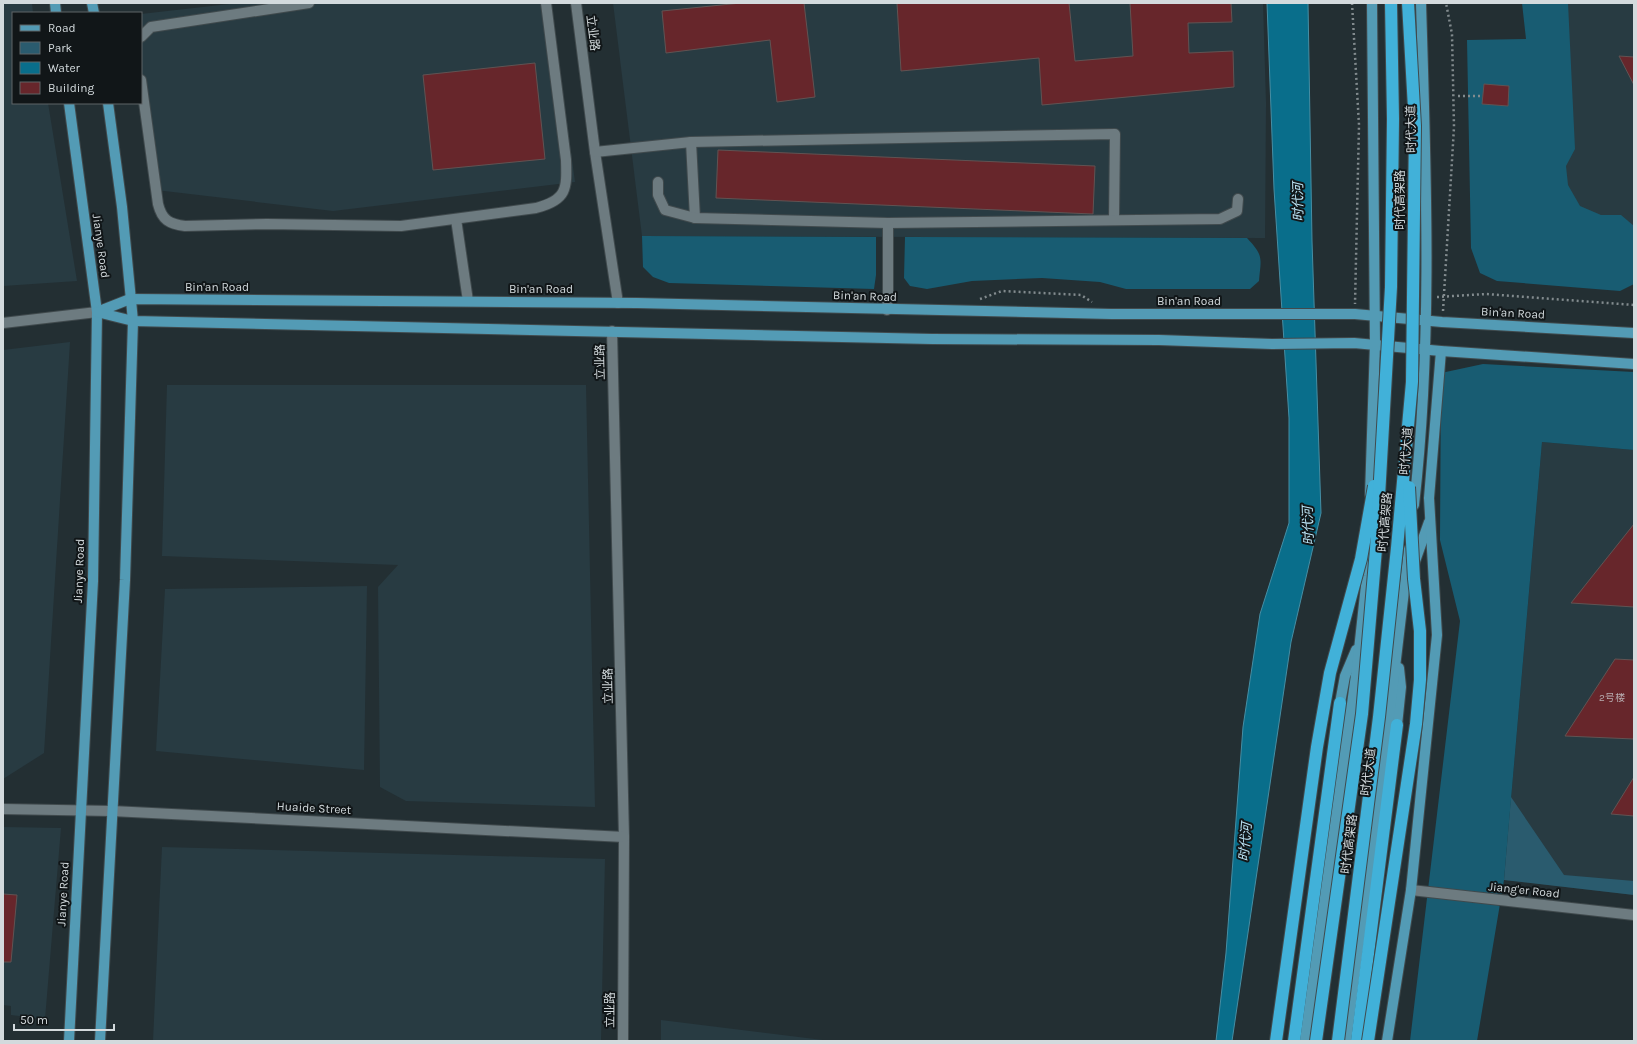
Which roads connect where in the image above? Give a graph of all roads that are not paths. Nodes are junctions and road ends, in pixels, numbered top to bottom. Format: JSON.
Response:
{"nodes":[{"id":1,"x":309,"y":3,"type":"edge"},
{"id":2,"x":546,"y":3,"type":"edge"},
{"id":3,"x":576,"y":3,"type":"edge"},
{"id":4,"x":1372,"y":3,"type":"edge"},
{"id":5,"x":1392,"y":3,"type":"edge"},
{"id":6,"x":1408,"y":3,"type":"edge"},
{"id":7,"x":1421,"y":3,"type":"edge"},
{"id":8,"x":142,"y":36,"type":"edge"},
{"id":9,"x":142,"y":99,"type":"edge"},
{"id":10,"x":69,"y":104,"type":"edge"},
{"id":11,"x":111,"y":104,"type":"edge"},
{"id":12,"x":691,"y":142,"type":"junction"},
{"id":13,"x":595,"y":152,"type":"junction"},
{"id":14,"x":658,"y":182,"type":"dead end"},
{"id":15,"x":1238,"y":199,"type":"dead end"},
{"id":16,"x":695,"y":218,"type":"junction"},
{"id":17,"x":456,"y":219,"type":"junction"},
{"id":18,"x":1114,"y":220,"type":"junction"},
{"id":19,"x":888,"y":223,"type":"junction"},
{"id":20,"x":130,"y":299,"type":"junction"},
{"id":21,"x":468,"y":301,"type":"junction"},
{"id":22,"x":618,"y":303,"type":"junction"},
{"id":23,"x":887,"y":310,"type":"junction"},
{"id":24,"x":97,"y":312,"type":"junction"},
{"id":25,"x":1375,"y":316,"type":"junction"},
{"id":26,"x":133,"y":321,"type":"junction"},
{"id":27,"x":1427,"y":321,"type":"junction"},
{"id":28,"x":3,"y":323,"type":"edge"},
{"id":29,"x":612,"y":331,"type":"junction"},
{"id":30,"x":1634,"y":333,"type":"edge"},
{"id":31,"x":1375,"y":344,"type":"junction"},
{"id":32,"x":1426,"y":350,"type":"junction"},
{"id":33,"x":1441,"y":351,"type":"junction"},
{"id":34,"x":1634,"y":364,"type":"edge"},
{"id":35,"x":1383,"y":436,"type":"junction"},
{"id":36,"x":1406,"y":443,"type":"junction"},
{"id":37,"x":1430,"y":517,"type":"junction"},
{"id":38,"x":1403,"y":598,"type":"junction"},
{"id":39,"x":1360,"y":638,"type":"junction"},
{"id":40,"x":1397,"y":648,"type":"junction"},
{"id":41,"x":1340,"y":703,"type":"joint"},
{"id":42,"x":1397,"y":725,"type":"joint"},
{"id":43,"x":3,"y":809,"type":"edge"},
{"id":44,"x":80,"y":810,"type":"junction"},
{"id":45,"x":112,"y":811,"type":"junction"},
{"id":46,"x":624,"y":836,"type":"junction"},
{"id":47,"x":1411,"y":890,"type":"junction"},
{"id":48,"x":1634,"y":915,"type":"edge"},
{"id":49,"x":69,"y":1041,"type":"edge"},
{"id":50,"x":100,"y":1041,"type":"edge"},
{"id":51,"x":623,"y":1041,"type":"edge"},
{"id":52,"x":1276,"y":1041,"type":"edge"},
{"id":53,"x":1294,"y":1041,"type":"edge"},
{"id":54,"x":1304,"y":1041,"type":"edge"},
{"id":55,"x":1316,"y":1041,"type":"edge"},
{"id":56,"x":1338,"y":1041,"type":"edge"},
{"id":57,"x":1346,"y":1041,"type":"edge"},
{"id":58,"x":1357,"y":1041,"type":"edge"},
{"id":59,"x":1368,"y":1041,"type":"edge"},
{"id":60,"x":1387,"y":1041,"type":"edge"}],
"edges":[{"from":1,"to":8,"type":"street"},
{"from":2,"to":17,"type":"street"},
{"from":3,"to":13,"type":"street","name":"立业路"},
{"from":4,"to":25,"type":"main road","name":"时代大道"},
{"from":5,"to":35,"type":"highway","name":"时代高架路","bridge":true},
{"from":6,"to":36,"type":"highway","name":"时代高架路","bridge":true},
{"from":7,"to":27,"type":"main road","name":"时代大道"},
{"from":9,"to":17,"type":"street"},
{"from":10,"to":24,"type":"main road","name":"Jianye Road"},
{"from":11,"to":20,"type":"main road","name":"Jianye Road"},
{"from":12,"to":13,"type":"street"},
{"from":12,"to":16,"type":"street"},
{"from":12,"to":18,"type":"street"},
{"from":13,"to":22,"type":"street","name":"立业路"},
{"from":14,"to":16,"type":"street"},
{"from":15,"to":18,"type":"street"},
{"from":16,"to":19,"type":"street"},
{"from":17,"to":21,"type":"street"},
{"from":18,"to":19,"type":"street"},
{"from":19,"to":23,"type":"street"},
{"from":20,"to":21,"type":"main road","name":"Bin'an Road"},
{"from":20,"to":24,"type":"main road","name":"Bin'an Road"},
{"from":20,"to":26,"type":"main road","name":"Jianye Road"},
{"from":21,"to":22,"type":"main road","name":"Bin'an Road"},
{"from":22,"to":23,"type":"main road","name":"Bin'an Road"},
{"from":23,"to":25,"type":"main road","name":"Bin'an Road"},
{"from":24,"to":26,"type":"main road","name":"Bin'an Road"},
{"from":24,"to":28,"type":"street","name":"Bin'an Road"},
{"from":24,"to":44,"type":"main road","name":"Jianye Road"},
{"from":25,"to":27,"type":"main road","name":"Bin'an Road"},
{"from":25,"to":31,"type":"main road","name":"时代大道"},
{"from":26,"to":29,"type":"main road","name":"Bin'an Road"},
{"from":26,"to":45,"type":"main road","name":"Jianye Road"},
{"from":27,"to":30,"type":"main road","name":"Bin'an Road"},
{"from":27,"to":32,"type":"main road","name":"时代大道"},
{"from":29,"to":31,"type":"main road","name":"Bin'an Road"},
{"from":29,"to":46,"type":"street","name":"立业路"},
{"from":31,"to":32,"type":"main road","name":"Bin'an Road"},
{"from":31,"to":39,"type":"main road","name":"时代大道"},
{"from":32,"to":33,"type":"main road","name":"Bin'an Road"},
{"from":32,"to":38,"type":"main road","name":"时代大道"},
{"from":33,"to":34,"type":"main road","name":"Bin'an Road"},
{"from":33,"to":37,"type":"main road"},
{"from":35,"to":52,"type":"highway","bridge":true},
{"from":35,"to":55,"type":"highway","name":"时代高架路","bridge":true},
{"from":36,"to":56,"type":"highway","name":"时代高架路","bridge":true},
{"from":36,"to":59,"type":"highway","bridge":true},
{"from":37,"to":38,"type":"main road"},
{"from":37,"to":47,"type":"main road"},
{"from":38,"to":40,"type":"main road","name":"时代大道"},
{"from":39,"to":41,"type":"main road"},
{"from":39,"to":54,"type":"main road","name":"时代大道"},
{"from":40,"to":42,"type":"main road"},
{"from":40,"to":57,"type":"main road","name":"时代大道"},
{"from":41,"to":53,"type":"highway"},
{"from":42,"to":58,"type":"highway"},
{"from":43,"to":44,"type":"street","name":"Huaide Street"},
{"from":44,"to":45,"type":"street","name":"Huaide Street"},
{"from":44,"to":49,"type":"main road","name":"Jianye Road"},
{"from":45,"to":46,"type":"street","name":"Huaide Street"},
{"from":45,"to":50,"type":"main road","name":"Jianye Road"},
{"from":46,"to":51,"type":"street","name":"立业路"},
{"from":47,"to":48,"type":"street","name":"Jiang'er Road"},
{"from":47,"to":60,"type":"main road"}]}
